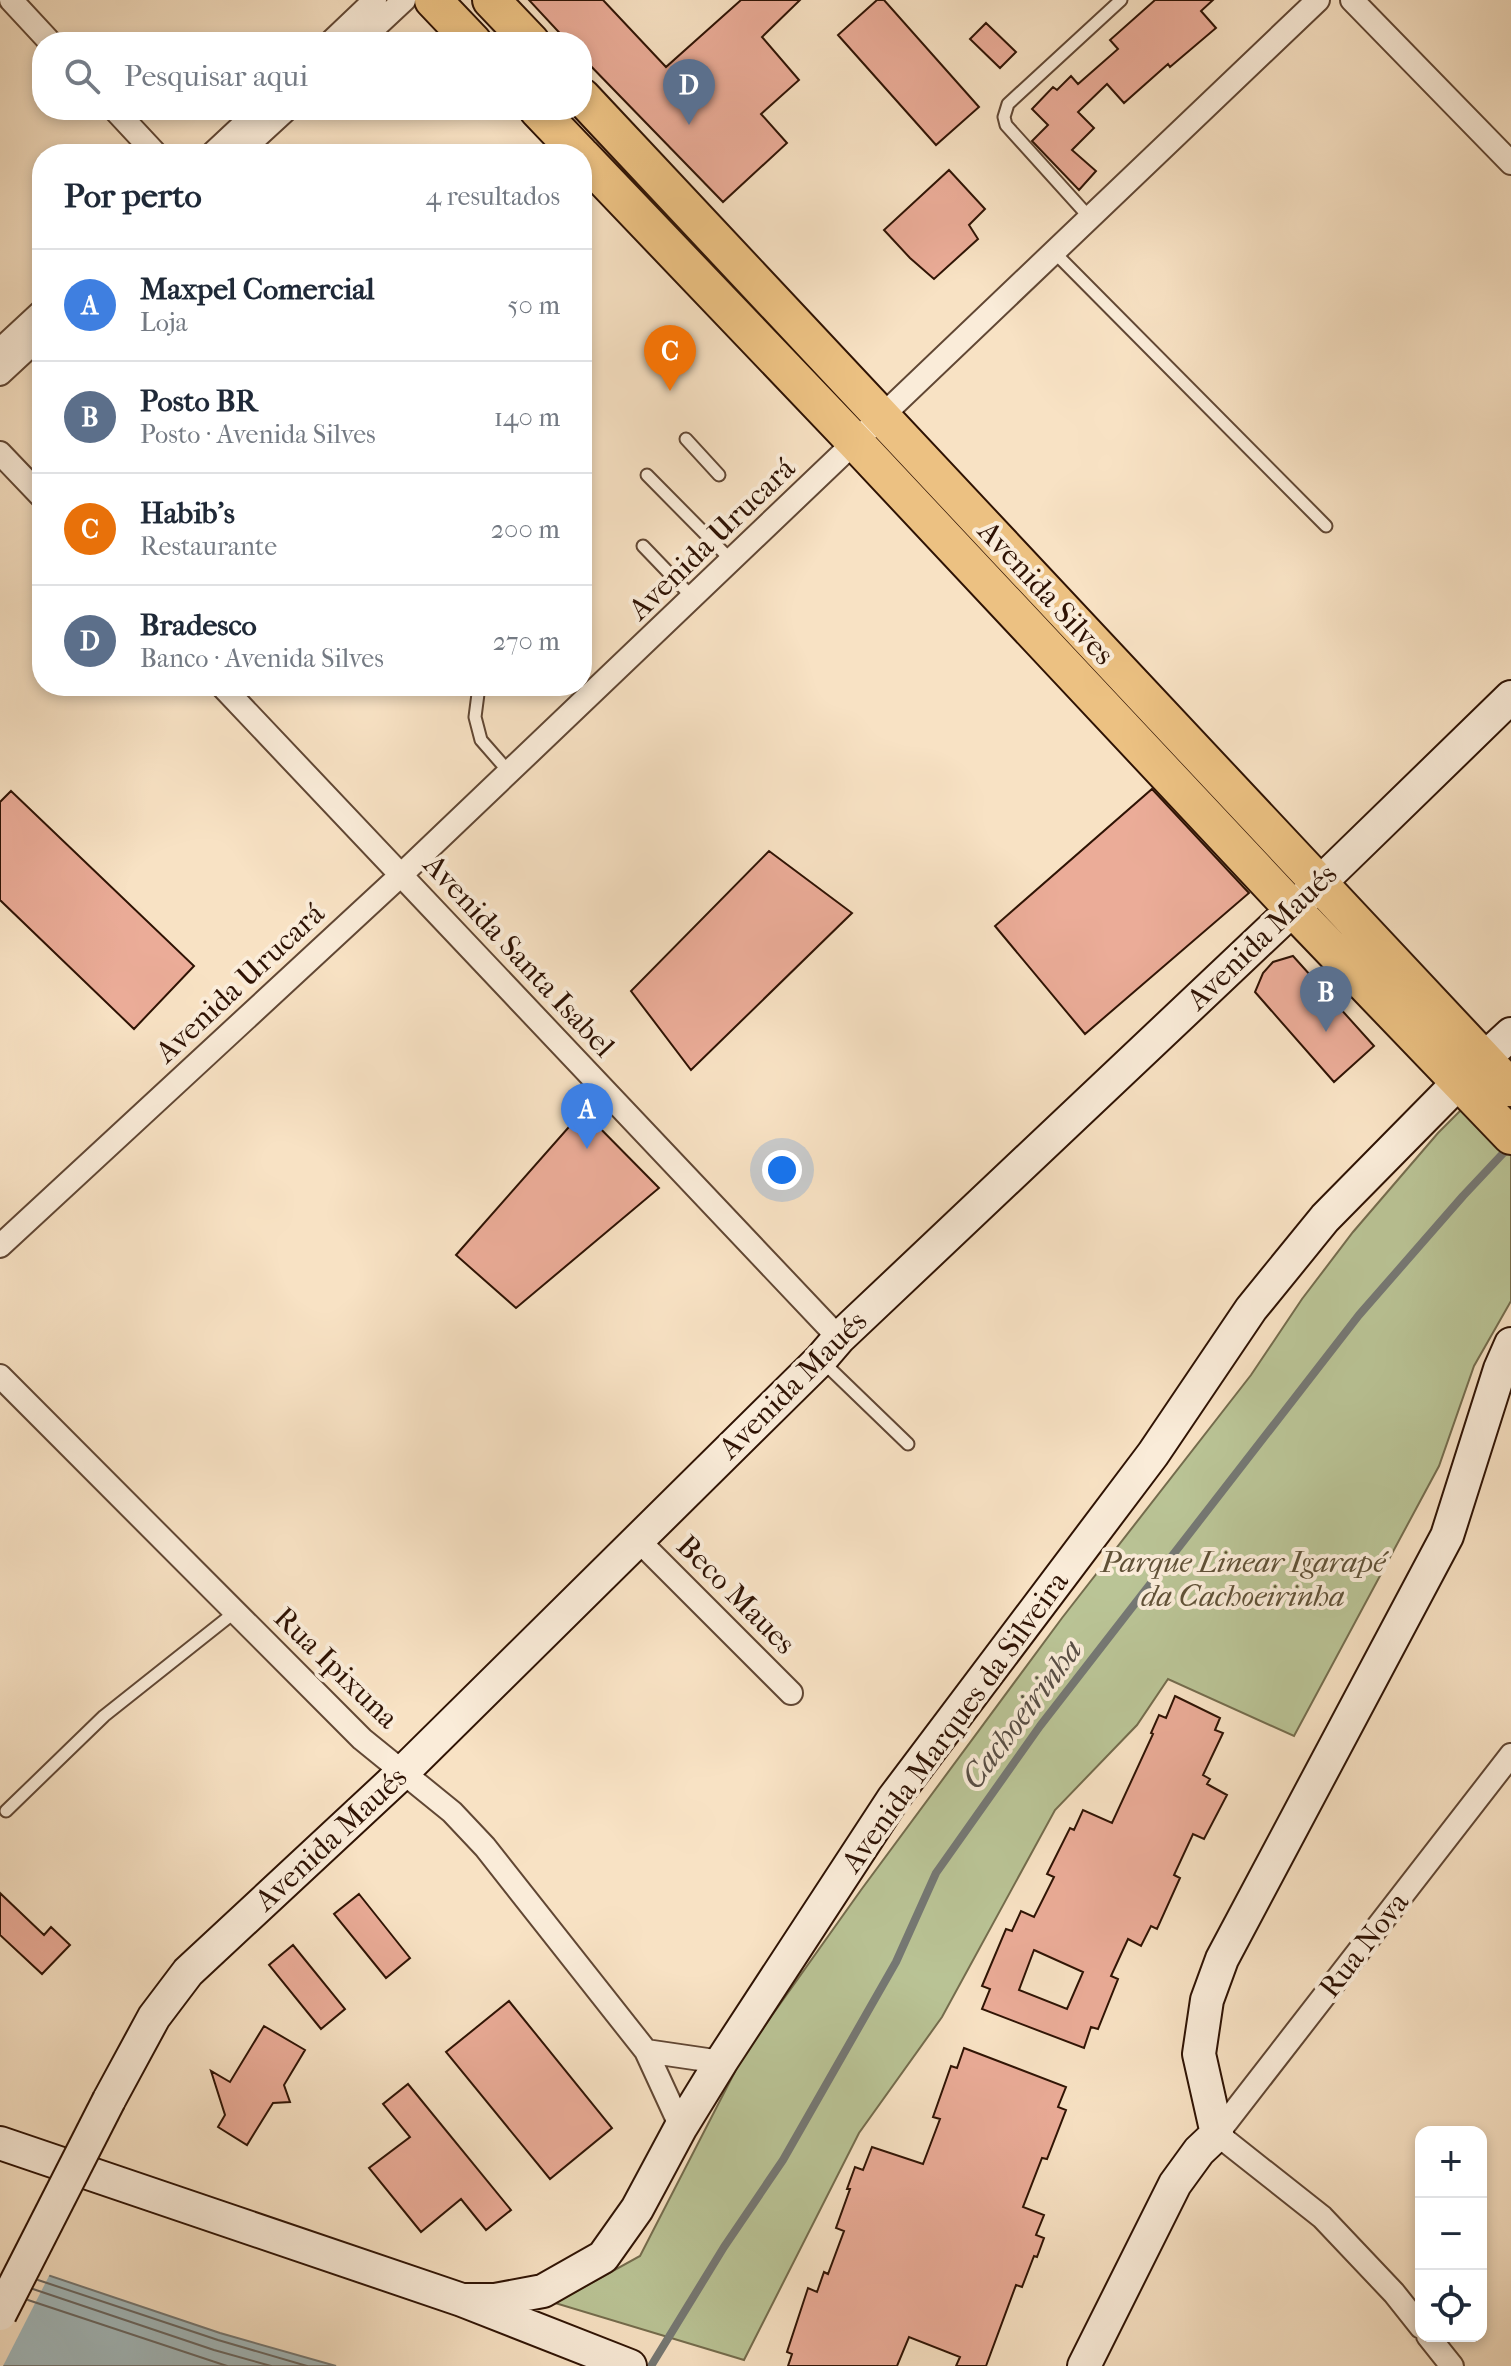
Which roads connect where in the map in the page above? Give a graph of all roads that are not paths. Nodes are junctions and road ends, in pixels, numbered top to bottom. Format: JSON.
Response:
{"nodes":[{"id":1,"x":11,"y":0,"type":"edge"},
{"id":2,"x":375,"y":0,"type":"edge"},
{"id":3,"x":404,"y":0,"type":"edge"},
{"id":4,"x":433,"y":0,"type":"edge"},
{"id":5,"x":491,"y":0,"type":"edge"},
{"id":6,"x":1121,"y":0,"type":"edge"},
{"id":7,"x":1318,"y":0,"type":"edge"},
{"id":8,"x":1352,"y":0,"type":"edge"},
{"id":9,"x":41,"y":32,"type":"edge"},
{"id":10,"x":341,"y":32,"type":"edge"},
{"id":11,"x":370,"y":32,"type":"edge"},
{"id":12,"x":463,"y":32,"type":"edge"},
{"id":13,"x":521,"y":32,"type":"edge"},
{"id":14,"x":592,"y":108,"type":"edge"},
{"id":15,"x":124,"y":120,"type":"edge"},
{"id":16,"x":248,"y":120,"type":"edge"},
{"id":17,"x":275,"y":120,"type":"edge"},
{"id":18,"x":548,"y":120,"type":"edge"},
{"id":19,"x":147,"y":144,"type":"edge"},
{"id":20,"x":223,"y":144,"type":"edge"},
{"id":21,"x":249,"y":144,"type":"edge"},
{"id":22,"x":570,"y":144,"type":"edge"},
{"id":23,"x":1511,"y":163,"type":"edge"},
{"id":24,"x":592,"y":167,"type":"edge"},
{"id":25,"x":1090,"y":218,"type":"junction"},
{"id":26,"x":1054,"y":252,"type":"junction"},
{"id":27,"x":32,"y":320,"type":"edge"},
{"id":28,"x":32,"y":344,"type":"edge"},
{"id":29,"x":0,"y":350,"type":"edge"},
{"id":30,"x":0,"y":374,"type":"edge"},
{"id":31,"x":881,"y":417,"type":"junction"},
{"id":32,"x":686,"y":439,"type":"dead end"},
{"id":33,"x":856,"y":443,"type":"junction"},
{"id":34,"x":0,"y":453,"type":"edge"},
{"id":35,"x":647,"y":475,"type":"dead end"},
{"id":36,"x":719,"y":475,"type":"dead end"},
{"id":37,"x":32,"y":487,"type":"edge"},
{"id":38,"x":1326,"y":526,"type":"dead end"},
{"id":39,"x":643,"y":546,"type":"dead end"},
{"id":40,"x":732,"y":561,"type":"junction"},
{"id":41,"x":693,"y":598,"type":"junction"},
{"id":42,"x":592,"y":694,"type":"edge"},
{"id":43,"x":231,"y":696,"type":"edge"},
{"id":44,"x":478,"y":696,"type":"edge"},
{"id":45,"x":589,"y":696,"type":"edge"},
{"id":46,"x":1511,"y":697,"type":"edge"},
{"id":47,"x":509,"y":772,"type":"junction"},
{"id":48,"x":401,"y":875,"type":"junction"},
{"id":49,"x":1318,"y":883,"type":"junction"},
{"id":50,"x":1293,"y":909,"type":"junction"},
{"id":51,"x":1511,"y":1034,"type":"edge"},
{"id":52,"x":1486,"y":1081,"type":"edge"},
{"id":53,"x":1511,"y":1136,"type":"edge"},
{"id":54,"x":0,"y":1246,"type":"edge"},
{"id":55,"x":1511,"y":1344,"type":"edge"},
{"id":56,"x":830,"y":1349,"type":"junction"},
{"id":57,"x":0,"y":1376,"type":"edge"},
{"id":58,"x":908,"y":1444,"type":"dead end"},
{"id":59,"x":637,"y":1539,"type":"junction"},
{"id":60,"x":235,"y":1612,"type":"junction"},
{"id":61,"x":791,"y":1693,"type":"dead end"},
{"id":62,"x":1511,"y":1755,"type":"edge"},
{"id":63,"x":403,"y":1772,"type":"junction"},
{"id":64,"x":6,"y":1811,"type":"dead end"},
{"id":65,"x":646,"y":2051,"type":"junction"},
{"id":66,"x":721,"y":2062,"type":"junction"},
{"id":67,"x":681,"y":2127,"type":"junction"},
{"id":68,"x":1217,"y":2134,"type":"junction"},
{"id":69,"x":0,"y":2143,"type":"edge"},
{"id":70,"x":462,"y":2300,"type":"junction"},
{"id":71,"x":0,"y":2314,"type":"edge"},
{"id":72,"x":1415,"y":2319,"type":"edge"},
{"id":73,"x":1433,"y":2342,"type":"edge"},
{"id":74,"x":624,"y":2364,"type":"edge"},
{"id":75,"x":1084,"y":2366,"type":"edge"},
{"id":76,"x":1452,"y":2366,"type":"edge"}],
"edges":[{"from":1,"to":9,"type":"street"},
{"from":2,"to":10,"type":"street"},
{"from":3,"to":11,"type":"street"},
{"from":4,"to":12,"type":"main road"},
{"from":5,"to":13,"type":"main road"},
{"from":6,"to":25,"type":"lane"},
{"from":7,"to":25,"type":"street","name":"Avenida Urucará"},
{"from":8,"to":23,"type":"street"},
{"from":14,"to":31,"type":"main road","name":"Avenida Silves"},
{"from":15,"to":19,"type":"street"},
{"from":16,"to":20,"type":"street"},
{"from":17,"to":21,"type":"street"},
{"from":18,"to":22,"type":"main road","name":"Avenida Silves"},
{"from":24,"to":33,"type":"main road","name":"Avenida Silves"},
{"from":25,"to":26,"type":"street","name":"Avenida Urucará"},
{"from":26,"to":31,"type":"street","name":"Avenida Urucará"},
{"from":26,"to":38,"type":"lane"},
{"from":27,"to":29,"type":"street"},
{"from":28,"to":30,"type":"street"},
{"from":31,"to":33,"type":"street","name":"Avenida Urucará"},
{"from":31,"to":49,"type":"main road","name":"Avenida Silves"},
{"from":32,"to":36,"type":"lane"},
{"from":33,"to":40,"type":"street","name":"Avenida Urucará"},
{"from":33,"to":50,"type":"main road","name":"Avenida Silves"},
{"from":34,"to":37,"type":"street"},
{"from":35,"to":40,"type":"lane"},
{"from":39,"to":41,"type":"lane"},
{"from":40,"to":41,"type":"street","name":"Avenida Urucará"},
{"from":41,"to":42,"type":"street","name":"Avenida Urucará"},
{"from":43,"to":48,"type":"street","name":"Avenida Santa Isabel"},
{"from":44,"to":47,"type":"lane"},
{"from":45,"to":47,"type":"street","name":"Avenida Urucará"},
{"from":46,"to":49,"type":"street","name":"Avenida Maués"},
{"from":47,"to":48,"type":"street","name":"Avenida Urucará"},
{"from":48,"to":54,"type":"street","name":"Avenida Urucará"},
{"from":48,"to":56,"type":"street","name":"Avenida Santa Isabel"},
{"from":49,"to":50,"type":"street","name":"Avenida Maués"},
{"from":49,"to":52,"type":"main road","name":"Avenida Silves"},
{"from":50,"to":52,"type":"main road","name":"Avenida Silves"},
{"from":50,"to":56,"type":"street","name":"Avenida Maués"},
{"from":51,"to":52,"type":"street","name":"Avenida Marques da Silveira"},
{"from":52,"to":53,"type":"main road","name":"Avenida Silves"},
{"from":52,"to":66,"type":"street","name":"Avenida Marques da Silveira"},
{"from":55,"to":68,"type":"street"},
{"from":56,"to":58,"type":"lane","name":"Avenida Santa Isabel"},
{"from":56,"to":59,"type":"street","name":"Avenida Maués"},
{"from":57,"to":60,"type":"street","name":"Rua Ipixuna"},
{"from":59,"to":61,"type":"street","name":"Beco Maues"},
{"from":59,"to":63,"type":"street","name":"Avenida Maués"},
{"from":60,"to":63,"type":"street","name":"Rua Ipixuna"},
{"from":60,"to":64,"type":"lane"},
{"from":62,"to":68,"type":"street","name":"Rua Nova"},
{"from":63,"to":65,"type":"street","name":"Rua Ipixuna"},
{"from":63,"to":71,"type":"street","name":"Avenida Maués","bridge":true},
{"from":65,"to":66,"type":"street"},
{"from":65,"to":67,"type":"street","name":"Rua Ipixuna"},
{"from":66,"to":67,"type":"street","name":"Avenida Marques da Silveira"},
{"from":67,"to":70,"type":"street","name":"Avenida Marques da Silveira"},
{"from":68,"to":72,"type":"street"},
{"from":68,"to":75,"type":"street","name":"Rua Nova"},
{"from":69,"to":70,"type":"street"},
{"from":70,"to":74,"type":"street"},
{"from":73,"to":76,"type":"street"}]}
